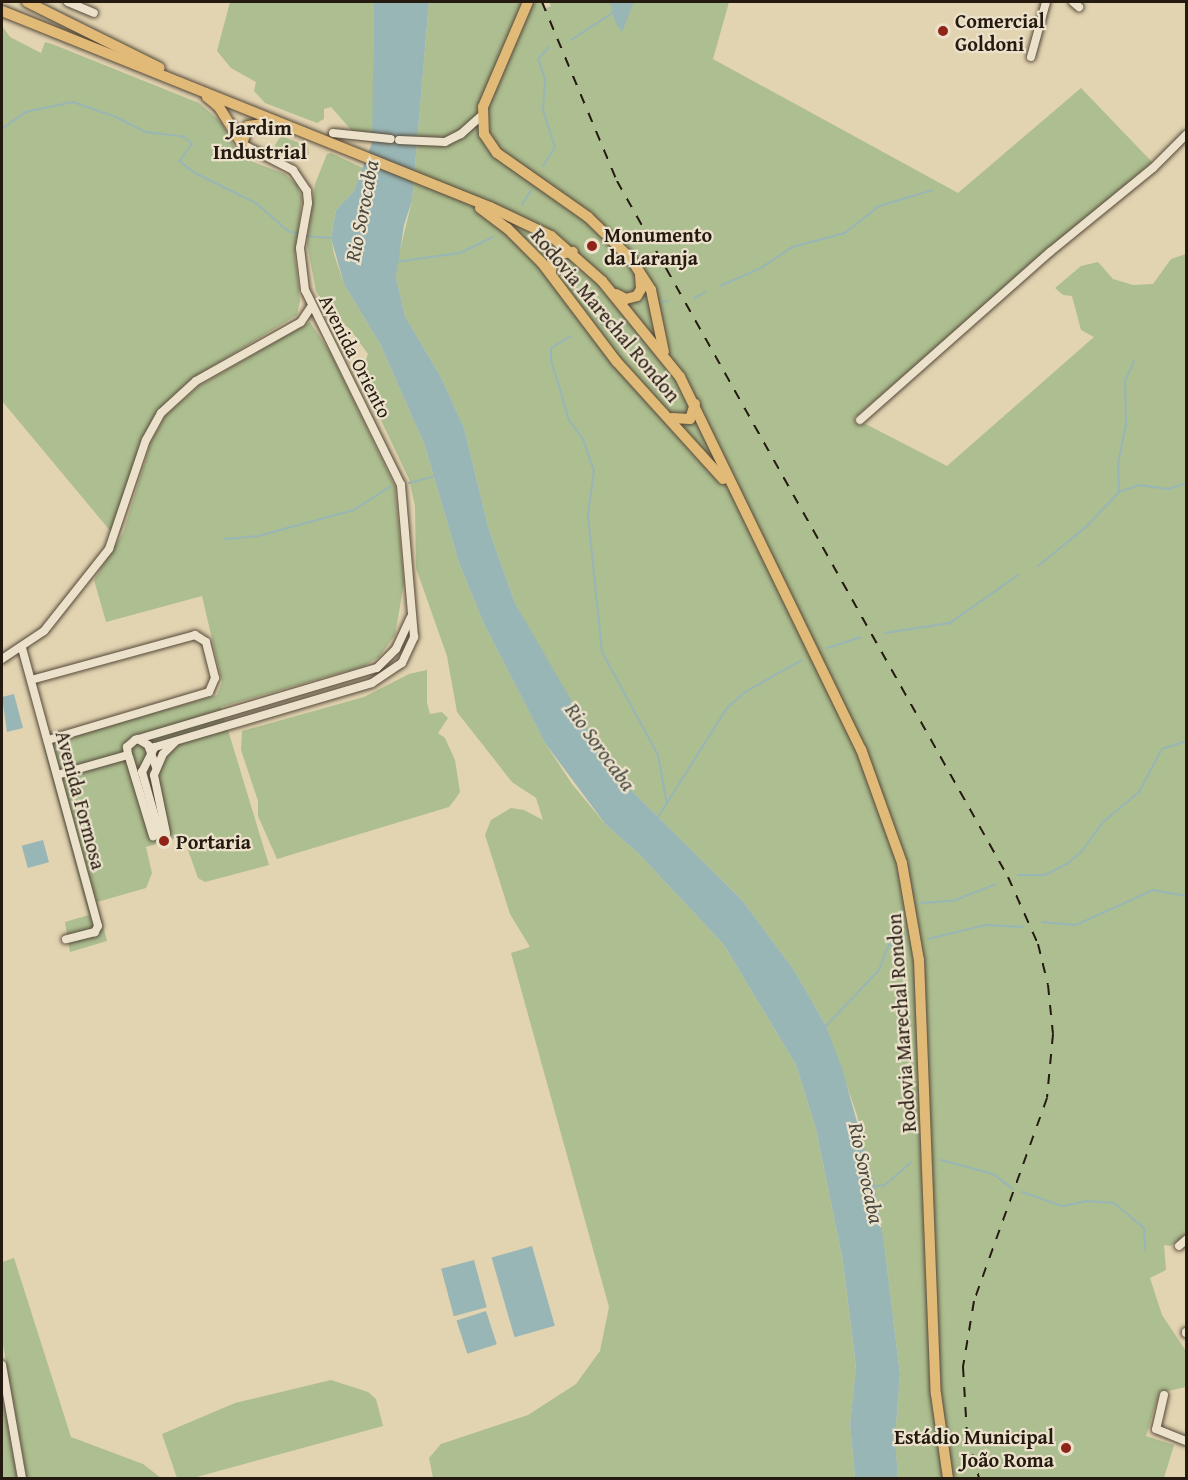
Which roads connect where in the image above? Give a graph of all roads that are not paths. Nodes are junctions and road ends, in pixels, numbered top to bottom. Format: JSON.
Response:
{"nodes":[{"id":1,"x":27,"y":2,"type":"edge"},
{"id":2,"x":68,"y":2,"type":"edge"},
{"id":3,"x":520,"y":2,"type":"edge"},
{"id":4,"x":528,"y":2,"type":"edge"},
{"id":5,"x":1046,"y":2,"type":"edge"},
{"id":6,"x":2,"y":11,"type":"edge"},
{"id":7,"x":94,"y":13,"type":"dead end"},
{"id":8,"x":515,"y":24,"type":"junction"},
{"id":9,"x":1031,"y":57,"type":"dead end"},
{"id":10,"x":187,"y":85,"type":"junction"},
{"id":11,"x":481,"y":116,"type":"junction"},
{"id":12,"x":276,"y":123,"type":"junction"},
{"id":13,"x":333,"y":133,"type":"dead end"},
{"id":14,"x":1186,"y":135,"type":"edge"},
{"id":15,"x":243,"y":144,"type":"junction"},
{"id":16,"x":465,"y":199,"type":"junction"},
{"id":17,"x":573,"y":252,"type":"junction"},
{"id":18,"x":639,"y":270,"type":"junction"},
{"id":19,"x":551,"y":273,"type":"junction"},
{"id":20,"x":613,"y":292,"type":"junction"},
{"id":21,"x":311,"y":307,"type":"junction"},
{"id":22,"x":667,"y":361,"type":"junction"},
{"id":23,"x":695,"y":404,"type":"junction"},
{"id":24,"x":668,"y":417,"type":"junction"},
{"id":25,"x":860,"y":420,"type":"dead end"},
{"id":26,"x":734,"y":494,"type":"junction"},
{"id":27,"x":412,"y":615,"type":"junction"},
{"id":28,"x":22,"y":648,"type":"junction"},
{"id":29,"x":2,"y":659,"type":"edge"},
{"id":30,"x":31,"y":680,"type":"junction"},
{"id":31,"x":178,"y":739,"type":"junction"},
{"id":32,"x":48,"y":740,"type":"junction"},
{"id":33,"x":138,"y":740,"type":"junction"},
{"id":34,"x":148,"y":755,"type":"junction"},
{"id":35,"x":129,"y":756,"type":"junction"},
{"id":36,"x":156,"y":767,"type":"junction"},
{"id":37,"x":142,"y":772,"type":"junction"},
{"id":38,"x":57,"y":775,"type":"junction"},
{"id":39,"x":153,"y":783,"type":"junction"},
{"id":40,"x":160,"y":835,"type":"junction"},
{"id":41,"x":66,"y":939,"type":"dead end"},
{"id":42,"x":1186,"y":1240,"type":"edge"},
{"id":43,"x":1179,"y":1246,"type":"dead end"},
{"id":44,"x":2,"y":1365,"type":"edge"},
{"id":45,"x":1164,"y":1395,"type":"dead end"},
{"id":46,"x":1186,"y":1441,"type":"edge"},
{"id":47,"x":22,"y":1479,"type":"edge"},
{"id":48,"x":948,"y":1479,"type":"edge"}],
"edges":[{"from":1,"to":10,"type":"main road"},
{"from":2,"to":7,"type":"street"},
{"from":3,"to":8,"type":"main road"},
{"from":4,"to":8,"type":"main road"},
{"from":5,"to":9,"type":"street"},
{"from":6,"to":10,"type":"main road","name":"Rodovia Marechal Rondon"},
{"from":8,"to":11,"type":"main road"},
{"from":10,"to":12,"type":"main road","name":"Rodovia Marechal Rondon"},
{"from":10,"to":15,"type":"main road"},
{"from":11,"to":13,"type":"street"},
{"from":11,"to":18,"type":"main road"},
{"from":12,"to":15,"type":"main road"},
{"from":12,"to":16,"type":"main road","name":"Rodovia Marechal Rondon"},
{"from":14,"to":25,"type":"street"},
{"from":15,"to":21,"type":"street","name":"Avenida Oriento"},
{"from":16,"to":17,"type":"main road","name":"Rodovia Marechal Rondon"},
{"from":16,"to":19,"type":"main road","name":"Rodovia Marechal Rondon"},
{"from":17,"to":19,"type":"main road"},
{"from":17,"to":20,"type":"main road","name":"Rodovia Marechal Rondon"},
{"from":18,"to":20,"type":"main road"},
{"from":18,"to":22,"type":"main road"},
{"from":19,"to":24,"type":"main road","name":"Rodovia Marechal Rondon"},
{"from":20,"to":22,"type":"main road","name":"Rodovia Marechal Rondon"},
{"from":21,"to":27,"type":"street","name":"Avenida Oriento"},
{"from":21,"to":28,"type":"street"},
{"from":22,"to":23,"type":"main road","name":"Rodovia Marechal Rondon"},
{"from":23,"to":24,"type":"main road"},
{"from":23,"to":26,"type":"main road","name":"Rodovia Marechal Rondon"},
{"from":24,"to":26,"type":"main road","name":"Rodovia Marechal Rondon"},
{"from":26,"to":48,"type":"main road","name":"Rodovia Marechal Rondon"},
{"from":27,"to":31,"type":"street","name":"Avenida Oriento"},
{"from":27,"to":33,"type":"street"},
{"from":28,"to":29,"type":"street"},
{"from":28,"to":30,"type":"street","name":"Avenida Formosa"},
{"from":30,"to":32,"type":"street","name":"Avenida Formosa"},
{"from":30,"to":32,"type":"street"},
{"from":31,"to":34,"type":"street","name":"Avenida Oriento"},
{"from":31,"to":36,"type":"street"},
{"from":32,"to":38,"type":"street","name":"Avenida Formosa"},
{"from":33,"to":34,"type":"street"},
{"from":33,"to":35,"type":"street"},
{"from":34,"to":35,"type":"street"},
{"from":34,"to":36,"type":"street"},
{"from":34,"to":37,"type":"street"},
{"from":35,"to":38,"type":"street"},
{"from":35,"to":40,"type":"street"},
{"from":36,"to":39,"type":"street"},
{"from":37,"to":39,"type":"street"},
{"from":37,"to":40,"type":"street"},
{"from":38,"to":41,"type":"street","name":"Avenida Formosa"},
{"from":39,"to":40,"type":"street"},
{"from":42,"to":43,"type":"street"},
{"from":44,"to":47,"type":"street"},
{"from":45,"to":46,"type":"street"}]}
